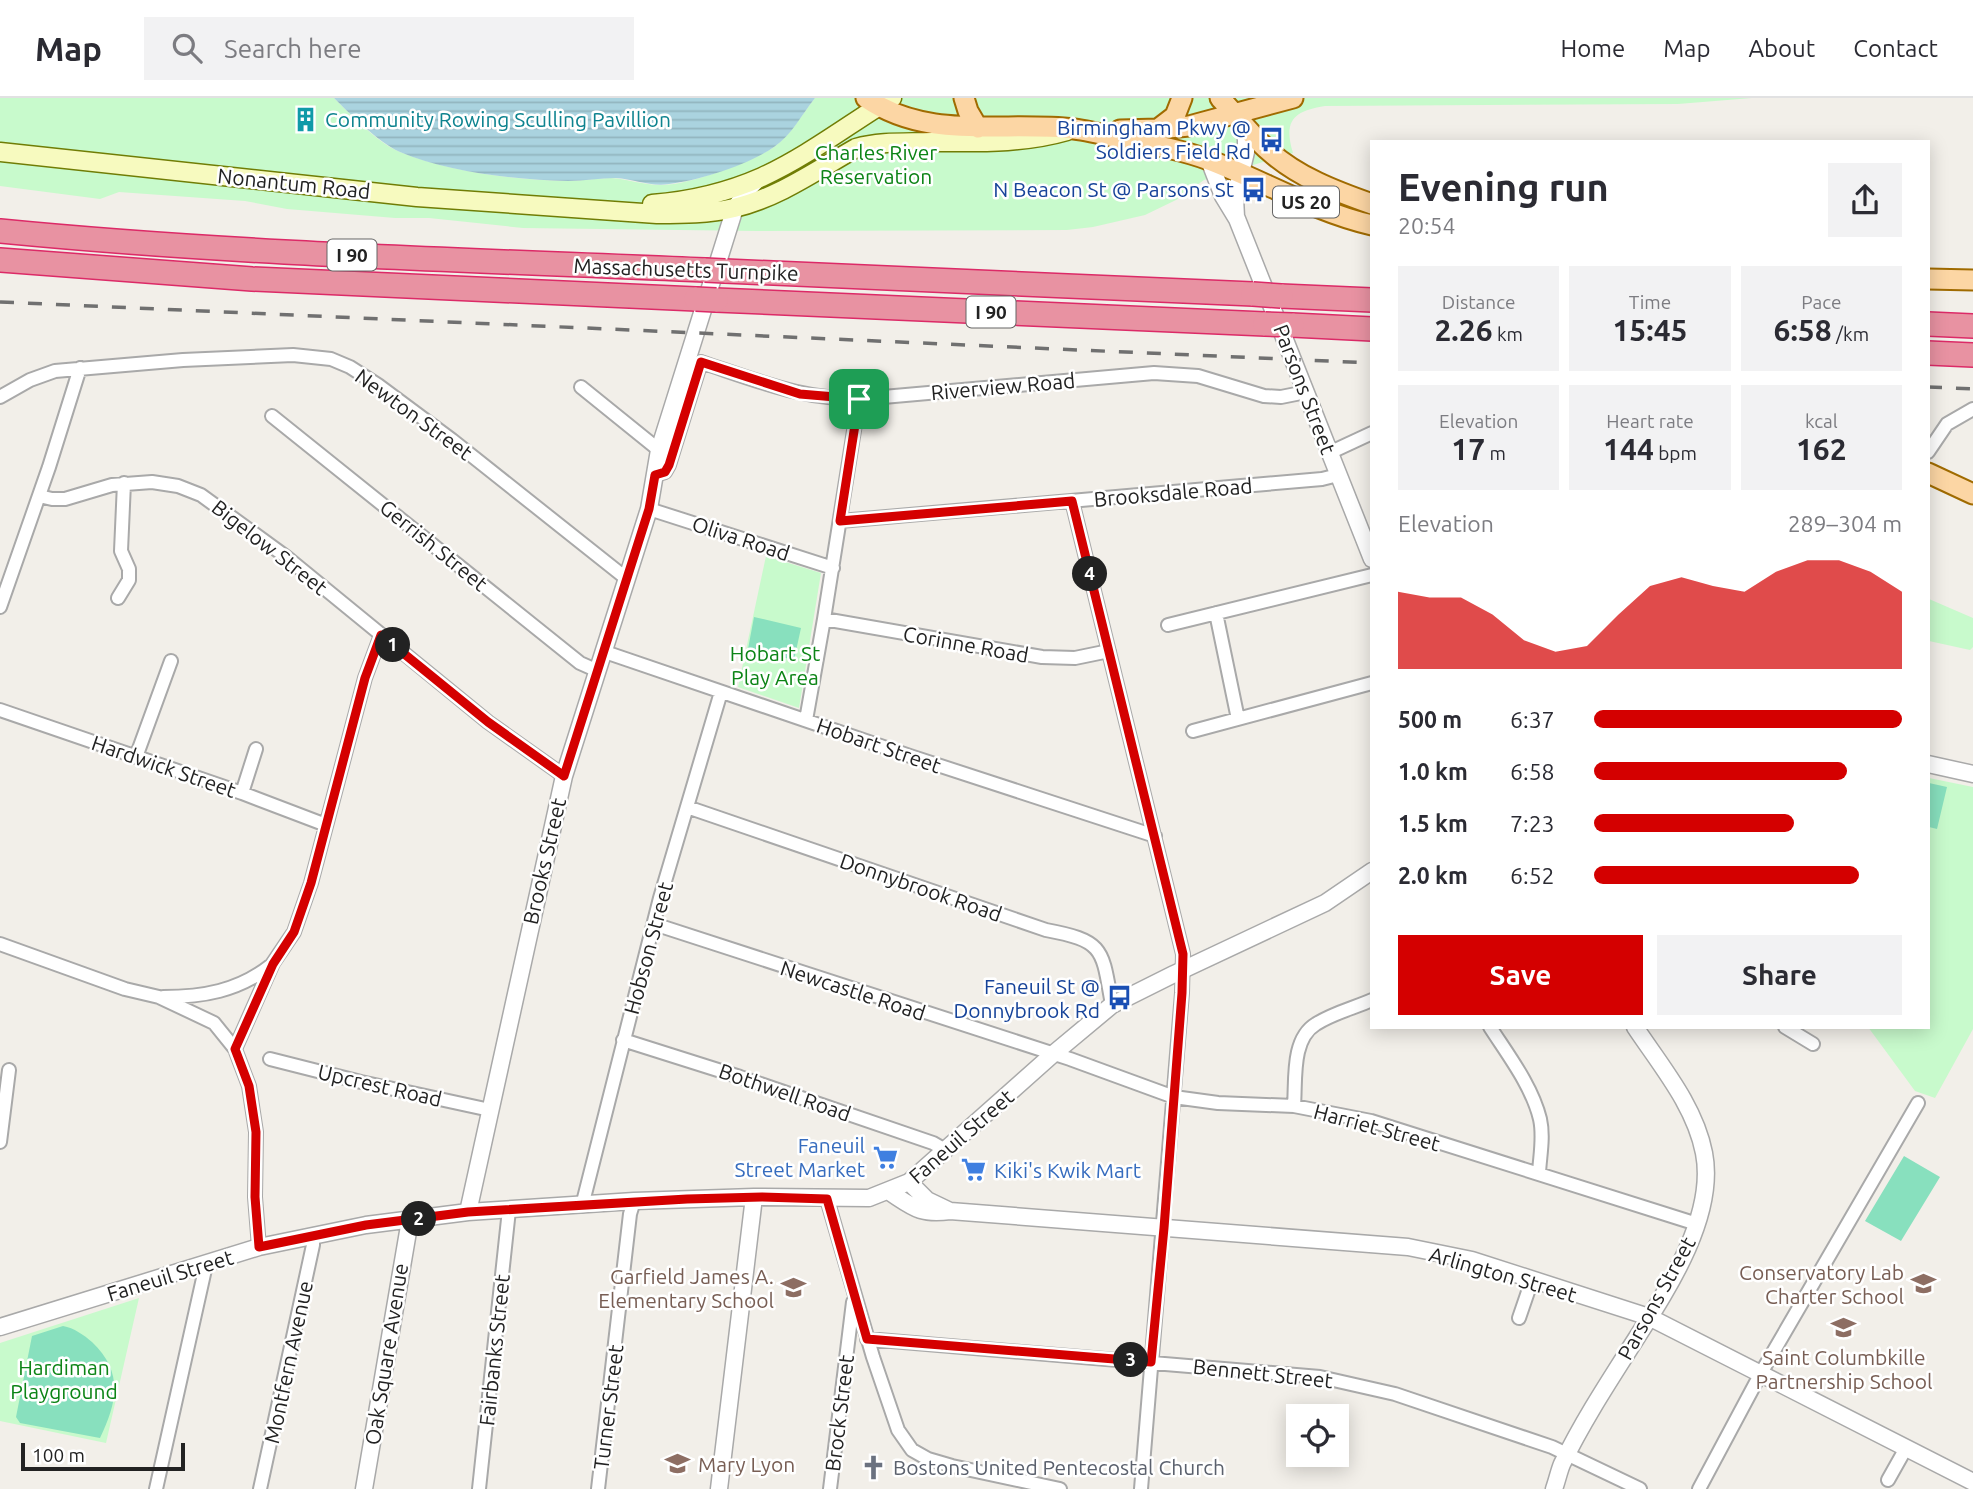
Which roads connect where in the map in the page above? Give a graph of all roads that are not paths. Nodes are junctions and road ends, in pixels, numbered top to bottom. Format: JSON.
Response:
{"nodes":[{"id":1,"x":964,"y":98,"type":"edge"},
{"id":2,"x":1182,"y":98,"type":"edge"},
{"id":3,"x":1220,"y":98,"type":"edge"},
{"id":4,"x":1293,"y":98,"type":"edge"},
{"id":5,"x":879,"y":101,"type":"edge"},
{"id":6,"x":1240,"y":120,"type":"junction"},
{"id":7,"x":978,"y":128,"type":"junction"},
{"id":8,"x":1073,"y":129,"type":"junction"},
{"id":9,"x":1158,"y":129,"type":"junction"},
{"id":10,"x":0,"y":152,"type":"edge"},
{"id":11,"x":1209,"y":160,"type":"junction"},
{"id":12,"x":1241,"y":174,"type":"junction"},
{"id":13,"x":760,"y":178,"type":"junction"},
{"id":14,"x":1370,"y":203,"type":"edge"},
{"id":15,"x":589,"y":208,"type":"junction"},
{"id":16,"x":735,"y":208,"type":"junction"},
{"id":17,"x":1237,"y":219,"type":"junction"},
{"id":18,"x":1370,"y":224,"type":"edge"},
{"id":19,"x":0,"y":231,"type":"edge"},
{"id":20,"x":0,"y":260,"type":"edge"},
{"id":21,"x":1930,"y":279,"type":"edge"},
{"id":22,"x":1973,"y":279,"type":"edge"},
{"id":23,"x":1370,"y":300,"type":"edge"},
{"id":24,"x":1930,"y":324,"type":"edge"},
{"id":25,"x":1973,"y":326,"type":"edge"},
{"id":26,"x":1370,"y":329,"type":"edge"},
{"id":27,"x":1930,"y":354,"type":"edge"},
{"id":28,"x":1973,"y":355,"type":"edge"},
{"id":29,"x":701,"y":362,"type":"joint"},
{"id":30,"x":80,"y":368,"type":"junction"},
{"id":31,"x":581,"y":387,"type":"dead end"},
{"id":32,"x":1306,"y":392,"type":"junction"},
{"id":33,"x":0,"y":397,"type":"edge"},
{"id":34,"x":859,"y":399,"type":"junction"},
{"id":35,"x":1973,"y":409,"type":"edge"},
{"id":36,"x":272,"y":416,"type":"dead end"},
{"id":37,"x":1370,"y":434,"type":"edge"},
{"id":38,"x":1930,"y":449,"type":"edge"},
{"id":39,"x":659,"y":450,"type":"junction"},
{"id":40,"x":1329,"y":453,"type":"junction"},
{"id":41,"x":1930,"y":474,"type":"edge"},
{"id":42,"x":655,"y":475,"type":"junction"},
{"id":43,"x":1338,"y":475,"type":"junction"},
{"id":44,"x":124,"y":483,"type":"junction"},
{"id":45,"x":1973,"y":494,"type":"edge"},
{"id":46,"x":39,"y":496,"type":"junction"},
{"id":47,"x":1072,"y":501,"type":"junction"},
{"id":48,"x":649,"y":509,"type":"junction"},
{"id":49,"x":840,"y":521,"type":"junction"},
{"id":50,"x":1370,"y":554,"type":"edge"},
{"id":51,"x":833,"y":568,"type":"junction"},
{"id":52,"x":1370,"y":575,"type":"edge"},
{"id":53,"x":627,"y":579,"type":"junction"},
{"id":54,"x":118,"y":598,"type":"dead end"},
{"id":55,"x":0,"y":607,"type":"edge"},
{"id":56,"x":1216,"y":613,"type":"junction"},
{"id":57,"x":824,"y":619,"type":"junction"},
{"id":58,"x":1168,"y":625,"type":"dead end"},
{"id":59,"x":381,"y":635,"type":"junction"},
{"id":60,"x":1109,"y":651,"type":"junction"},
{"id":61,"x":605,"y":652,"type":"junction"},
{"id":62,"x":170,"y":661,"type":"dead end"},
{"id":63,"x":598,"y":671,"type":"junction"},
{"id":64,"x":1370,"y":684,"type":"edge"},
{"id":65,"x":721,"y":692,"type":"junction"},
{"id":66,"x":0,"y":710,"type":"edge"},
{"id":67,"x":1238,"y":719,"type":"junction"},
{"id":68,"x":806,"y":720,"type":"junction"},
{"id":69,"x":1193,"y":731,"type":"dead end"},
{"id":70,"x":256,"y":749,"type":"dead end"},
{"id":71,"x":136,"y":757,"type":"junction"},
{"id":72,"x":1930,"y":764,"type":"edge"},
{"id":73,"x":1973,"y":774,"type":"edge"},
{"id":74,"x":564,"y":776,"type":"junction"},
{"id":75,"x":242,"y":793,"type":"junction"},
{"id":76,"x":687,"y":807,"type":"junction"},
{"id":77,"x":326,"y":825,"type":"junction"},
{"id":78,"x":1155,"y":836,"type":"junction"},
{"id":79,"x":1370,"y":872,"type":"edge"},
{"id":80,"x":654,"y":924,"type":"junction"},
{"id":81,"x":0,"y":944,"type":"edge"},
{"id":82,"x":273,"y":964,"type":"junction"},
{"id":83,"x":1183,"y":971,"type":"junction"},
{"id":84,"x":159,"y":997,"type":"junction"},
{"id":85,"x":1370,"y":1001,"type":"edge"},
{"id":86,"x":1112,"y":1005,"type":"junction"},
{"id":87,"x":1491,"y":1029,"type":"edge"},
{"id":88,"x":1636,"y":1029,"type":"edge"},
{"id":89,"x":1788,"y":1029,"type":"edge"},
{"id":90,"x":623,"y":1040,"type":"junction"},
{"id":91,"x":1813,"y":1044,"type":"dead end"},
{"id":92,"x":235,"y":1049,"type":"junction"},
{"id":93,"x":1052,"y":1055,"type":"junction"},
{"id":94,"x":270,"y":1059,"type":"dead end"},
{"id":95,"x":9,"y":1070,"type":"dead end"},
{"id":96,"x":1174,"y":1097,"type":"junction"},
{"id":97,"x":1918,"y":1103,"type":"dead end"},
{"id":98,"x":1294,"y":1105,"type":"junction"},
{"id":99,"x":490,"y":1110,"type":"junction"},
{"id":100,"x":0,"y":1142,"type":"edge"},
{"id":101,"x":945,"y":1150,"type":"junction"},
{"id":102,"x":1539,"y":1173,"type":"junction"},
{"id":103,"x":909,"y":1182,"type":"junction"},
{"id":104,"x":888,"y":1191,"type":"junction"},
{"id":105,"x":754,"y":1197,"type":"junction"},
{"id":106,"x":827,"y":1199,"type":"junction"},
{"id":107,"x":634,"y":1201,"type":"junction"},
{"id":108,"x":582,"y":1206,"type":"junction"},
{"id":109,"x":509,"y":1210,"type":"junction"},
{"id":110,"x":950,"y":1211,"type":"junction"},
{"id":111,"x":468,"y":1212,"type":"junction"},
{"id":112,"x":410,"y":1220,"type":"junction"},
{"id":113,"x":1697,"y":1224,"type":"junction"},
{"id":114,"x":1164,"y":1228,"type":"junction"},
{"id":115,"x":313,"y":1235,"type":"junction"},
{"id":116,"x":259,"y":1247,"type":"junction"},
{"id":117,"x":206,"y":1265,"type":"junction"},
{"id":118,"x":1532,"y":1280,"type":"junction"},
{"id":119,"x":854,"y":1294,"type":"junction"},
{"id":120,"x":1649,"y":1317,"type":"junction"},
{"id":121,"x":1518,"y":1318,"type":"dead end"},
{"id":122,"x":0,"y":1327,"type":"edge"},
{"id":123,"x":867,"y":1339,"type":"junction"},
{"id":124,"x":1151,"y":1362,"type":"junction"},
{"id":125,"x":1761,"y":1373,"type":"junction"},
{"id":126,"x":1906,"y":1448,"type":"junction"},
{"id":127,"x":1569,"y":1454,"type":"junction"},
{"id":128,"x":1888,"y":1480,"type":"dead end"},
{"id":129,"x":1973,"y":1482,"type":"edge"},
{"id":130,"x":156,"y":1489,"type":"edge"},
{"id":131,"x":260,"y":1489,"type":"edge"},
{"id":132,"x":364,"y":1489,"type":"edge"},
{"id":133,"x":479,"y":1489,"type":"edge"},
{"id":134,"x":598,"y":1489,"type":"edge"},
{"id":135,"x":719,"y":1489,"type":"edge"},
{"id":136,"x":830,"y":1489,"type":"edge"},
{"id":137,"x":1060,"y":1489,"type":"edge"},
{"id":138,"x":1141,"y":1489,"type":"edge"},
{"id":139,"x":1554,"y":1489,"type":"edge"},
{"id":140,"x":1640,"y":1489,"type":"edge"},
{"id":141,"x":1699,"y":1489,"type":"edge"}],
"edges":[{"from":1,"to":7,"type":"main road"},
{"from":2,"to":9,"type":"main road"},
{"from":3,"to":6,"type":"main road","number":"US 20"},
{"from":4,"to":6,"type":"main road"},
{"from":5,"to":7,"type":"main road","number":"US 20"},
{"from":5,"to":13,"type":"main road","name":"Nonantum Road"},
{"from":6,"to":9,"type":"main road"},
{"from":6,"to":12,"type":"street","name":"Parsons Street"},
{"from":6,"to":14,"type":"main road","number":"US 20"},
{"from":7,"to":8,"type":"main road","number":"US 20"},
{"from":8,"to":9,"type":"main road"},
{"from":8,"to":11,"type":"main road","number":"US 20"},
{"from":8,"to":16,"type":"main road","name":"Nonantum Road"},
{"from":10,"to":15,"type":"main road","name":"Nonantum Road"},
{"from":11,"to":12,"type":"main road","number":"US 20"},
{"from":11,"to":17,"type":"street","name":"Parsons Street"},
{"from":12,"to":17,"type":"street","name":"Parsons Street"},
{"from":12,"to":18,"type":"main road","number":"US 20"},
{"from":13,"to":15,"type":"main road","name":"Nonantum Road"},
{"from":13,"to":16,"type":"street","name":"Brooks Street"},
{"from":15,"to":16,"type":"main road","name":"Nonantum Road"},
{"from":16,"to":39,"type":"street","name":"Brooks Street"},
{"from":17,"to":32,"type":"street","name":"Parsons Street"},
{"from":19,"to":23,"type":"highway","name":"Massachusetts Turnpike","number":"I 90","bridge":true},
{"from":20,"to":26,"type":"highway","name":"Massachusetts Turnpike","number":"I 90","bridge":true},
{"from":21,"to":22,"type":"main road"},
{"from":24,"to":25,"type":"highway"},
{"from":27,"to":28,"type":"highway"},
{"from":29,"to":34,"type":"street","name":"Riverview Road"},
{"from":29,"to":42,"type":"street","name":"Brooks Street"},
{"from":30,"to":33,"type":"street","name":"Newton Street"},
{"from":30,"to":46,"type":"street"},
{"from":30,"to":53,"type":"street","name":"Newton Street"},
{"from":31,"to":39,"type":"street"},
{"from":32,"to":34,"type":"street","name":"Riverview Road"},
{"from":32,"to":40,"type":"street","name":"Parsons Street"},
{"from":34,"to":49,"type":"street"},
{"from":35,"to":38,"type":"street"},
{"from":36,"to":63,"type":"street","name":"Gerrish Street"},
{"from":37,"to":40,"type":"street"},
{"from":39,"to":42,"type":"street","name":"Brooks Street"},
{"from":40,"to":43,"type":"street","name":"Parsons Street"},
{"from":41,"to":45,"type":"main road"},
{"from":42,"to":48,"type":"street","name":"Brooks Street"},
{"from":43,"to":47,"type":"street","name":"Brooksdale Road"},
{"from":43,"to":50,"type":"street","name":"Parsons Street"},
{"from":44,"to":46,"type":"street","name":"Bigelow Street"},
{"from":44,"to":54,"type":"street"},
{"from":44,"to":59,"type":"street","name":"Bigelow Street"},
{"from":46,"to":55,"type":"street"},
{"from":47,"to":49,"type":"street","name":"Brooksdale Road"},
{"from":47,"to":60,"type":"street"},
{"from":48,"to":51,"type":"street","name":"Oliva Road"},
{"from":48,"to":53,"type":"street","name":"Brooks Street"},
{"from":49,"to":51,"type":"street"},
{"from":51,"to":57,"type":"street"},
{"from":52,"to":56,"type":"street"},
{"from":53,"to":61,"type":"street","name":"Brooks Street"},
{"from":56,"to":58,"type":"street"},
{"from":56,"to":67,"type":"street"},
{"from":57,"to":60,"type":"street","name":"Corinne Road"},
{"from":57,"to":68,"type":"street"},
{"from":59,"to":74,"type":"street","name":"Bigelow Street"},
{"from":59,"to":77,"type":"street"},
{"from":60,"to":78,"type":"street"},
{"from":61,"to":63,"type":"street","name":"Brooks Street"},
{"from":61,"to":65,"type":"street","name":"Hobart Street"},
{"from":62,"to":71,"type":"street"},
{"from":63,"to":74,"type":"street","name":"Brooks Street"},
{"from":64,"to":67,"type":"street"},
{"from":65,"to":68,"type":"street","name":"Hobart Street"},
{"from":65,"to":76,"type":"street","name":"Hobson Street"},
{"from":66,"to":71,"type":"street","name":"Hardwick Street"},
{"from":67,"to":69,"type":"street"},
{"from":68,"to":78,"type":"street","name":"Hobart Street"},
{"from":70,"to":75,"type":"street"},
{"from":71,"to":75,"type":"street","name":"Hardwick Street"},
{"from":72,"to":73,"type":"street"},
{"from":74,"to":99,"type":"street","name":"Brooks Street"},
{"from":75,"to":77,"type":"street","name":"Hardwick Street"},
{"from":76,"to":80,"type":"street","name":"Hobson Street"},
{"from":76,"to":86,"type":"street","name":"Donnybrook Road"},
{"from":77,"to":82,"type":"street"},
{"from":78,"to":83,"type":"street"},
{"from":79,"to":83,"type":"street","name":"Faneuil Street"},
{"from":80,"to":90,"type":"street","name":"Hobson Street"},
{"from":80,"to":93,"type":"street","name":"Newcastle Road"},
{"from":81,"to":84,"type":"street"},
{"from":82,"to":84,"type":"street"},
{"from":82,"to":92,"type":"street"},
{"from":83,"to":86,"type":"street","name":"Faneuil Street"},
{"from":83,"to":96,"type":"street"},
{"from":84,"to":92,"type":"street"},
{"from":85,"to":98,"type":"street"},
{"from":86,"to":93,"type":"street","name":"Faneuil Street"},
{"from":87,"to":102,"type":"street"},
{"from":88,"to":113,"type":"street","name":"Parsons Street"},
{"from":89,"to":91,"type":"street"},
{"from":90,"to":101,"type":"street","name":"Bothwell Road"},
{"from":90,"to":108,"type":"street","name":"Hobson Street"},
{"from":92,"to":116,"type":"street"},
{"from":93,"to":96,"type":"street","name":"Harriet Street"},
{"from":93,"to":101,"type":"street","name":"Faneuil Street"},
{"from":94,"to":99,"type":"street","name":"Upcrest Road"},
{"from":95,"to":100,"type":"street"},
{"from":96,"to":98,"type":"street","name":"Harriet Street"},
{"from":96,"to":114,"type":"street"},
{"from":97,"to":125,"type":"street"},
{"from":98,"to":102,"type":"street","name":"Harriet Street"},
{"from":99,"to":111,"type":"street","name":"Brooks Street"},
{"from":101,"to":103,"type":"street","name":"Faneuil Street"},
{"from":102,"to":113,"type":"street","name":"Harriet Street"},
{"from":103,"to":104,"type":"street","name":"Faneuil Street"},
{"from":103,"to":110,"type":"street","name":"Arlington Street"},
{"from":104,"to":106,"type":"street","name":"Faneuil Street"},
{"from":104,"to":110,"type":"street","name":"Arlington Street"},
{"from":105,"to":106,"type":"street","name":"Faneuil Street"},
{"from":105,"to":107,"type":"street","name":"Faneuil Street"},
{"from":105,"to":135,"type":"street"},
{"from":106,"to":119,"type":"street"},
{"from":107,"to":108,"type":"street","name":"Faneuil Street"},
{"from":107,"to":134,"type":"street","name":"Turner Street"},
{"from":108,"to":109,"type":"street","name":"Faneuil Street"},
{"from":109,"to":111,"type":"street","name":"Faneuil Street"},
{"from":109,"to":133,"type":"street","name":"Fairbanks Street"},
{"from":110,"to":114,"type":"street","name":"Arlington Street"},
{"from":111,"to":112,"type":"street","name":"Faneuil Street"},
{"from":112,"to":115,"type":"street","name":"Faneuil Street"},
{"from":112,"to":132,"type":"street","name":"Oak Square Avenue"},
{"from":113,"to":120,"type":"street","name":"Parsons Street"},
{"from":114,"to":118,"type":"street","name":"Arlington Street"},
{"from":114,"to":124,"type":"street"},
{"from":115,"to":116,"type":"street","name":"Faneuil Street"},
{"from":115,"to":131,"type":"street","name":"Montfern Avenue"},
{"from":116,"to":117,"type":"street","name":"Faneuil Street"},
{"from":117,"to":122,"type":"street","name":"Faneuil Street"},
{"from":117,"to":130,"type":"street"},
{"from":118,"to":120,"type":"street","name":"Arlington Street"},
{"from":118,"to":121,"type":"street"},
{"from":119,"to":123,"type":"street"},
{"from":119,"to":136,"type":"street","name":"Brock Street"},
{"from":120,"to":125,"type":"street","name":"Arlington Street"},
{"from":120,"to":127,"type":"street","name":"Parsons Street"},
{"from":123,"to":124,"type":"street","name":"Bennett Street"},
{"from":123,"to":137,"type":"street"},
{"from":124,"to":127,"type":"street","name":"Bennett Street"},
{"from":124,"to":138,"type":"street"},
{"from":125,"to":126,"type":"street","name":"Arlington Street"},
{"from":125,"to":141,"type":"street"},
{"from":126,"to":128,"type":"street"},
{"from":126,"to":129,"type":"street","name":"Arlington Street"},
{"from":127,"to":139,"type":"street","name":"Parsons Street"},
{"from":127,"to":140,"type":"street","name":"Bennett Street"}]}
